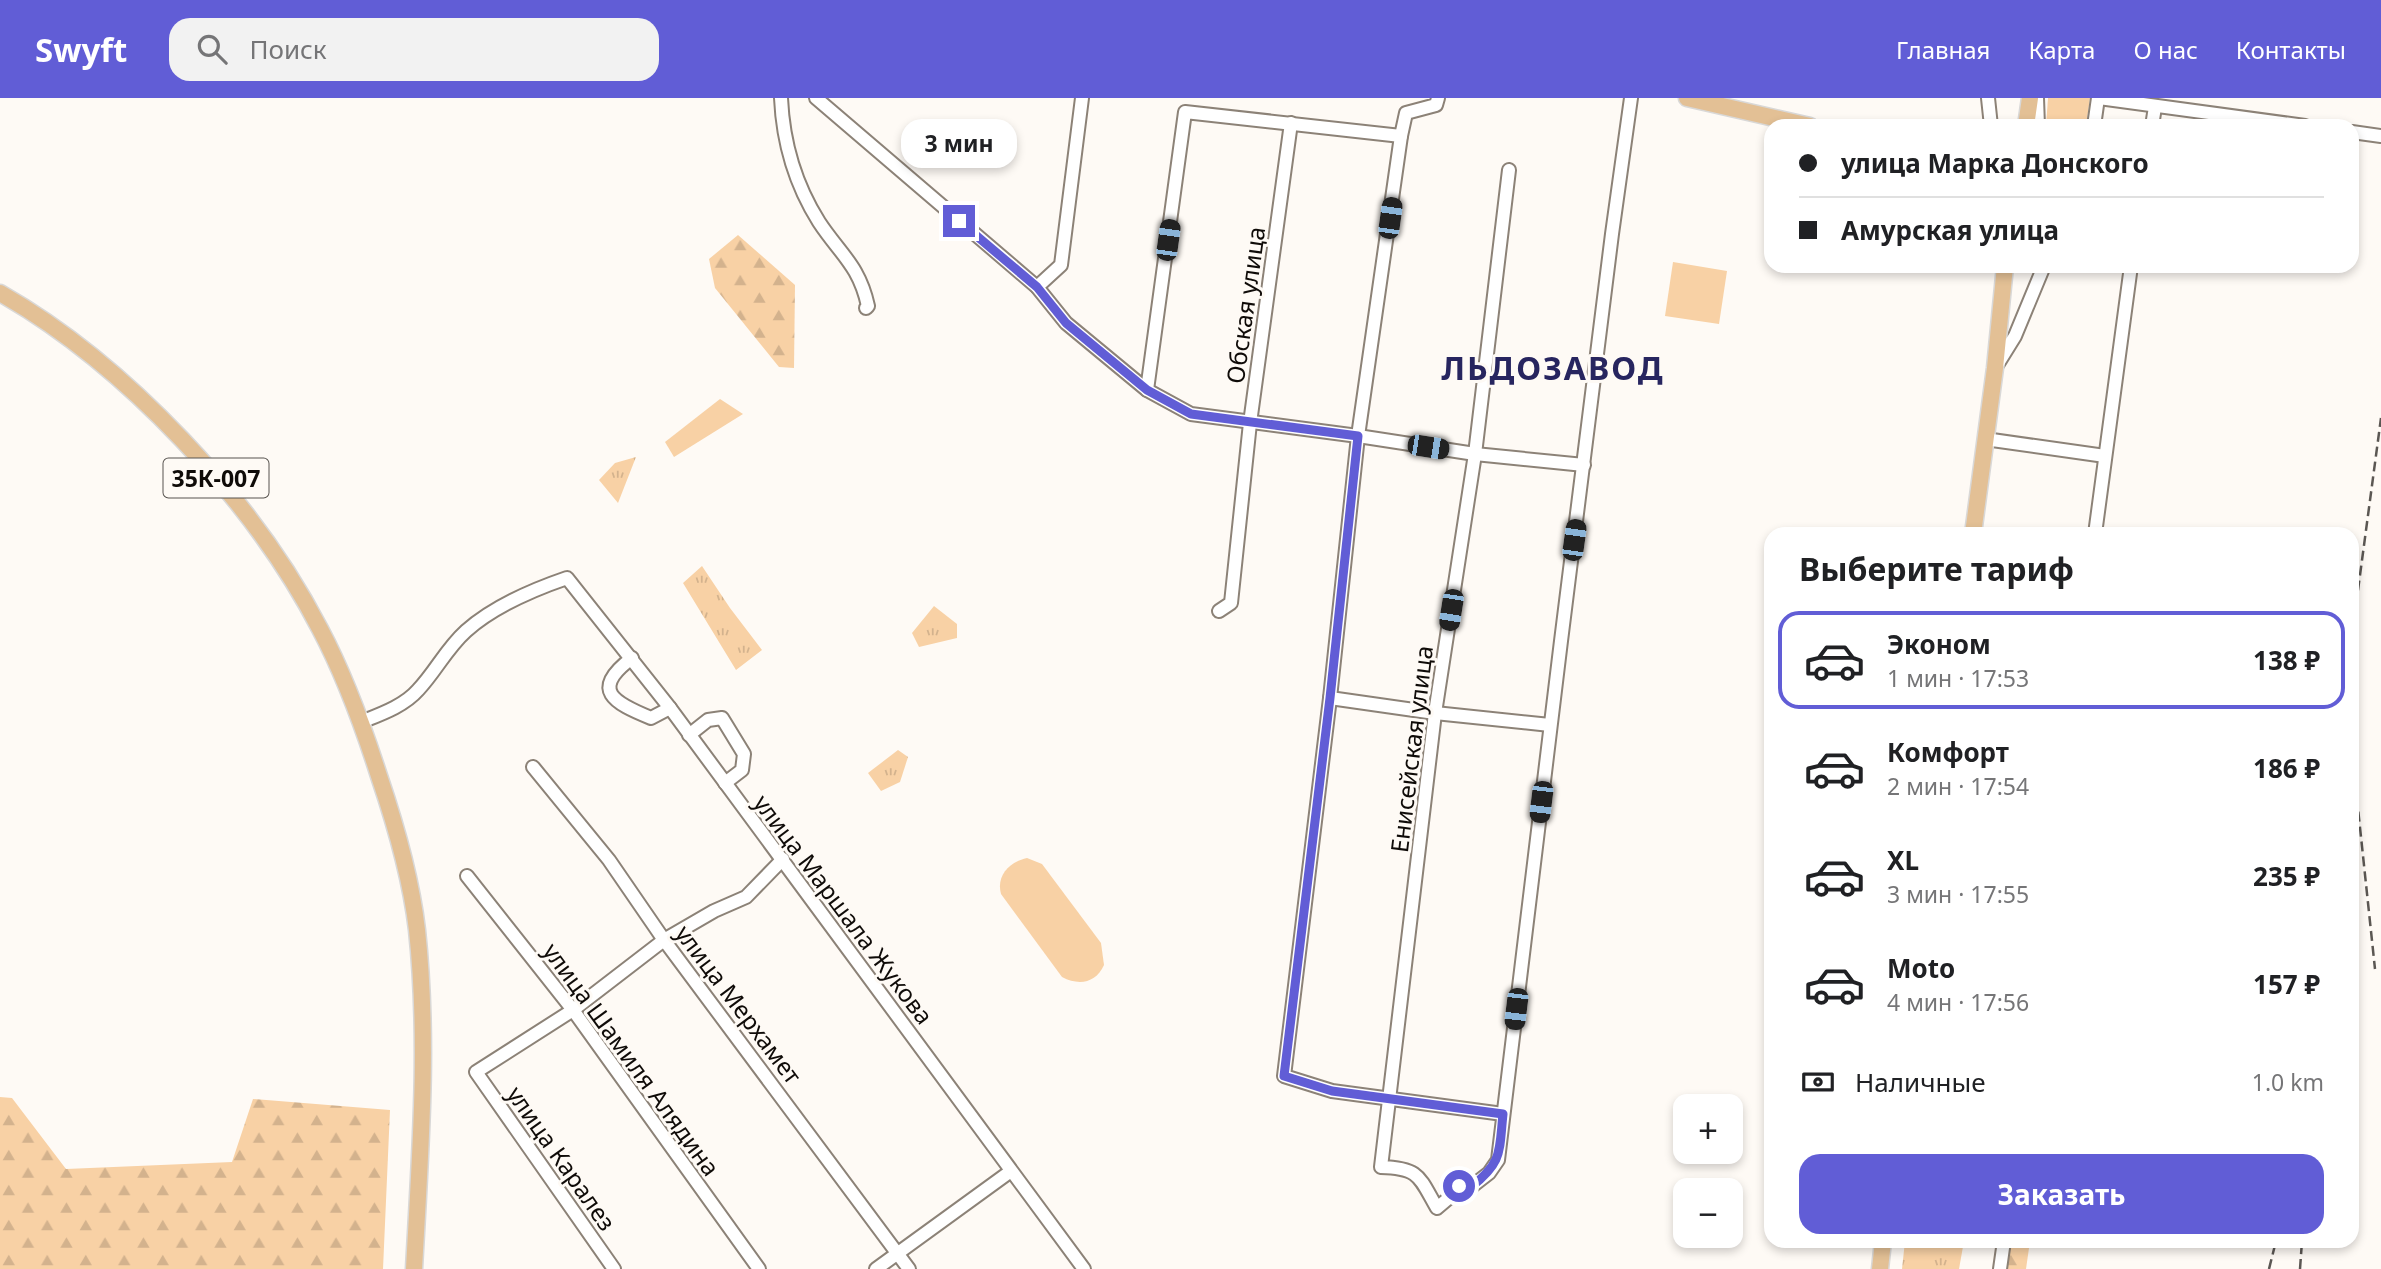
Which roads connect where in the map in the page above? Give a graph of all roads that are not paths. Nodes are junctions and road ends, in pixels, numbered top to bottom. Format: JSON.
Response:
{"nodes":[{"id":1,"x":781,"y":98,"type":"edge"},
{"id":2,"x":816,"y":98,"type":"edge"},
{"id":3,"x":1082,"y":98,"type":"edge"},
{"id":4,"x":1438,"y":98,"type":"edge"},
{"id":5,"x":1631,"y":98,"type":"edge"},
{"id":6,"x":1688,"y":98,"type":"edge"},
{"id":7,"x":1988,"y":98,"type":"edge"},
{"id":8,"x":2030,"y":98,"type":"edge"},
{"id":9,"x":2037,"y":98,"type":"edge"},
{"id":10,"x":2099,"y":98,"type":"edge"},
{"id":11,"x":2155,"y":107,"type":"junction"},
{"id":12,"x":1780,"y":119,"type":"edge"},
{"id":13,"x":1990,"y":119,"type":"edge"},
{"id":14,"x":2029,"y":119,"type":"edge"},
{"id":15,"x":2031,"y":119,"type":"edge"},
{"id":16,"x":2095,"y":119,"type":"edge"},
{"id":17,"x":2153,"y":119,"type":"edge"},
{"id":18,"x":2250,"y":119,"type":"edge"},
{"id":19,"x":1291,"y":123,"type":"junction"},
{"id":20,"x":2359,"y":133,"type":"edge"},
{"id":21,"x":1401,"y":136,"type":"junction"},
{"id":22,"x":2381,"y":136,"type":"edge"},
{"id":23,"x":1509,"y":170,"type":"dead end"},
{"id":24,"x":2004,"y":273,"type":"edge"},
{"id":25,"x":2041,"y":273,"type":"edge"},
{"id":26,"x":2130,"y":273,"type":"edge"},
{"id":27,"x":1037,"y":287,"type":"junction"},
{"id":28,"x":0,"y":293,"type":"edge"},
{"id":29,"x":866,"y":308,"type":"dead end"},
{"id":30,"x":1995,"y":368,"type":"junction"},
{"id":31,"x":1147,"y":390,"type":"junction"},
{"id":32,"x":1250,"y":424,"type":"junction"},
{"id":33,"x":1358,"y":436,"type":"junction"},
{"id":34,"x":1985,"y":439,"type":"junction"},
{"id":35,"x":1475,"y":454,"type":"junction"},
{"id":36,"x":2105,"y":456,"type":"junction"},
{"id":37,"x":1584,"y":465,"type":"junction"},
{"id":38,"x":1974,"y":527,"type":"edge"},
{"id":39,"x":2096,"y":527,"type":"edge"},
{"id":40,"x":1219,"y":611,"type":"dead end"},
{"id":41,"x":632,"y":658,"type":"junction"},
{"id":42,"x":1330,"y":698,"type":"junction"},
{"id":43,"x":670,"y":708,"type":"junction"},
{"id":44,"x":1435,"y":713,"type":"junction"},
{"id":45,"x":362,"y":722,"type":"junction"},
{"id":46,"x":1550,"y":725,"type":"junction"},
{"id":47,"x":689,"y":735,"type":"junction"},
{"id":48,"x":533,"y":766,"type":"dead end"},
{"id":49,"x":725,"y":783,"type":"junction"},
{"id":50,"x":783,"y":859,"type":"junction"},
{"id":51,"x":467,"y":876,"type":"dead end"},
{"id":52,"x":664,"y":940,"type":"junction"},
{"id":53,"x":573,"y":1010,"type":"junction"},
{"id":54,"x":1391,"y":1100,"type":"junction"},
{"id":55,"x":1503,"y":1114,"type":"junction"},
{"id":56,"x":1011,"y":1171,"type":"junction"},
{"id":57,"x":1882,"y":1248,"type":"edge"},
{"id":58,"x":2003,"y":1248,"type":"edge"},
{"id":59,"x":898,"y":1252,"type":"junction"},
{"id":60,"x":414,"y":1269,"type":"edge"},
{"id":61,"x":614,"y":1269,"type":"edge"},
{"id":62,"x":759,"y":1269,"type":"edge"},
{"id":63,"x":876,"y":1269,"type":"edge"},
{"id":64,"x":909,"y":1269,"type":"edge"},
{"id":65,"x":1084,"y":1269,"type":"edge"},
{"id":66,"x":1880,"y":1269,"type":"edge"},
{"id":67,"x":2000,"y":1269,"type":"edge"}],
"edges":[{"from":1,"to":29,"type":"street"},
{"from":2,"to":27,"type":"street"},
{"from":3,"to":27,"type":"street"},
{"from":4,"to":21,"type":"street"},
{"from":5,"to":37,"type":"street"},
{"from":6,"to":12,"type":"main road"},
{"from":7,"to":13,"type":"street"},
{"from":8,"to":14,"type":"main road"},
{"from":9,"to":15,"type":"street"},
{"from":10,"to":11,"type":"street"},
{"from":10,"to":16,"type":"street"},
{"from":11,"to":17,"type":"street"},
{"from":11,"to":18,"type":"street"},
{"from":19,"to":21,"type":"street"},
{"from":19,"to":31,"type":"street"},
{"from":19,"to":32,"type":"street","name":"Обская улица"},
{"from":20,"to":22,"type":"street"},
{"from":21,"to":33,"type":"street"},
{"from":23,"to":35,"type":"street","name":"Енисейская улица"},
{"from":24,"to":30,"type":"main road"},
{"from":25,"to":30,"type":"street"},
{"from":26,"to":36,"type":"street"},
{"from":27,"to":31,"type":"street"},
{"from":28,"to":45,"type":"main road","number":"35К-007"},
{"from":30,"to":34,"type":"main road"},
{"from":31,"to":32,"type":"street"},
{"from":32,"to":33,"type":"street"},
{"from":32,"to":40,"type":"street","name":"Обская улица"},
{"from":33,"to":35,"type":"street"},
{"from":33,"to":42,"type":"street"},
{"from":34,"to":36,"type":"street"},
{"from":34,"to":38,"type":"main road"},
{"from":35,"to":37,"type":"street"},
{"from":35,"to":44,"type":"street","name":"Енисейская улица"},
{"from":36,"to":39,"type":"street"},
{"from":37,"to":46,"type":"street"},
{"from":41,"to":43,"type":"street","name":"улица Маршала Жукова"},
{"from":41,"to":43,"type":"street"},
{"from":41,"to":45,"type":"street","name":"улица Маршала Жукова"},
{"from":42,"to":44,"type":"street"},
{"from":42,"to":54,"type":"street"},
{"from":43,"to":47,"type":"street","name":"улица Маршала Жукова"},
{"from":44,"to":46,"type":"street"},
{"from":44,"to":54,"type":"street","name":"Енисейская улица"},
{"from":45,"to":60,"type":"main road","number":"35К-007"},
{"from":46,"to":55,"type":"street"},
{"from":47,"to":49,"type":"street","name":"улица Маршала Жукова"},
{"from":47,"to":49,"type":"street"},
{"from":48,"to":52,"type":"street","name":"улица Мерхамет"},
{"from":49,"to":50,"type":"street","name":"улица Маршала Жукова"},
{"from":50,"to":52,"type":"street"},
{"from":50,"to":56,"type":"street","name":"улица Маршала Жукова"},
{"from":51,"to":53,"type":"street","name":"улица Шамиля Алядина"},
{"from":52,"to":53,"type":"street"},
{"from":52,"to":59,"type":"street","name":"улица Мерхамет"},
{"from":53,"to":61,"type":"street","name":"улица Каралез"},
{"from":53,"to":62,"type":"street","name":"улица Шамиля Алядина"},
{"from":54,"to":55,"type":"street"},
{"from":54,"to":55,"type":"street","name":"Енисейская улица"},
{"from":56,"to":59,"type":"street"},
{"from":56,"to":65,"type":"street","name":"улица Маршала Жукова"},
{"from":57,"to":66,"type":"main road"},
{"from":58,"to":67,"type":"street"},
{"from":59,"to":63,"type":"street"},
{"from":59,"to":64,"type":"street","name":"улица Мерхамет"}]}
